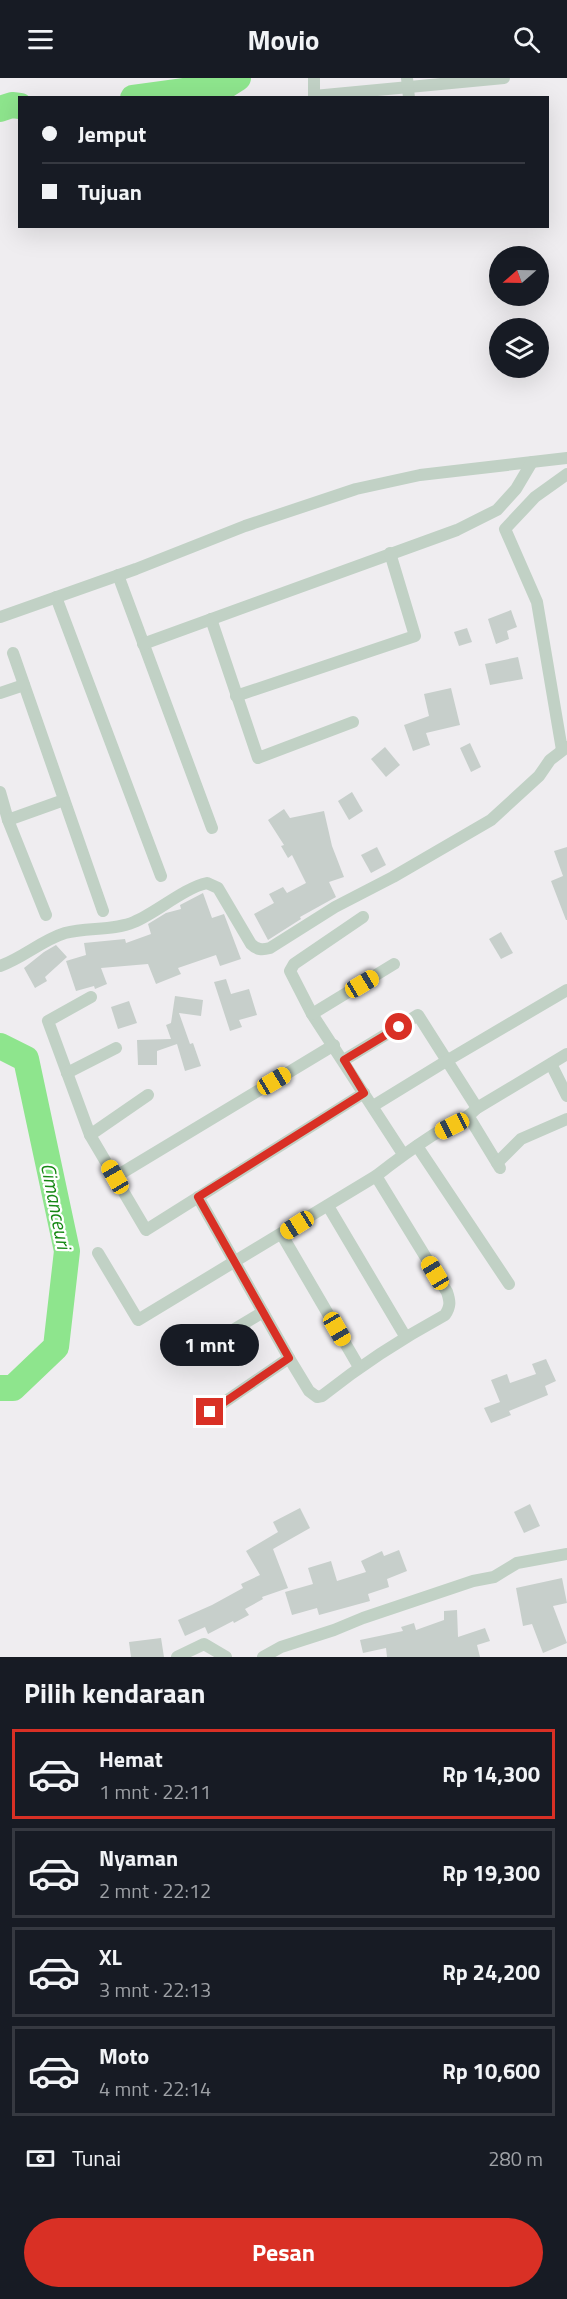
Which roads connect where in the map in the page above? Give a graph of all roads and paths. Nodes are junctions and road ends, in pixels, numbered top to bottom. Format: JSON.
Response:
{"nodes":[{"id":1,"x":314,"y":78,"type":"edge"},
{"id":2,"x":504,"y":78,"type":"edge"},
{"id":3,"x":408,"y":88,"type":"edge"},
{"id":4,"x":567,"y":458,"type":"edge"},
{"id":5,"x":531,"y":462,"type":"junction"},
{"id":6,"x":567,"y":474,"type":"edge"},
{"id":7,"x":390,"y":553,"type":"junction"},
{"id":8,"x":118,"y":575,"type":"junction"},
{"id":9,"x":56,"y":597,"type":"junction"},
{"id":10,"x":0,"y":617,"type":"edge"},
{"id":11,"x":211,"y":619,"type":"junction"},
{"id":12,"x":143,"y":644,"type":"junction"},
{"id":13,"x":14,"y":653,"type":"dead end"},
{"id":14,"x":24,"y":685,"type":"junction"},
{"id":15,"x":0,"y":693,"type":"edge"},
{"id":16,"x":236,"y":696,"type":"junction"},
{"id":17,"x":353,"y":722,"type":"dead end"},
{"id":18,"x":565,"y":749,"type":"edge"},
{"id":19,"x":0,"y":792,"type":"edge"},
{"id":20,"x":64,"y":800,"type":"junction"},
{"id":21,"x":9,"y":820,"type":"junction"},
{"id":22,"x":212,"y":828,"type":"dead end"},
{"id":23,"x":162,"y":876,"type":"dead end"},
{"id":24,"x":103,"y":911,"type":"dead end"},
{"id":25,"x":46,"y":915,"type":"dead end"},
{"id":26,"x":363,"y":917,"type":"dead end"},
{"id":27,"x":394,"y":964,"type":"dead end"},
{"id":28,"x":0,"y":966,"type":"edge"},
{"id":29,"x":567,"y":990,"type":"edge"},
{"id":30,"x":91,"y":997,"type":"dead end"},
{"id":31,"x":312,"y":1014,"type":"junction"},
{"id":32,"x":334,"y":1046,"type":"junction"},
{"id":33,"x":116,"y":1048,"type":"dead end"},
{"id":34,"x":567,"y":1054,"type":"edge"},
{"id":35,"x":344,"y":1060,"type":"junction"},
{"id":36,"x":448,"y":1060,"type":"junction"},
{"id":37,"x":551,"y":1064,"type":"junction"},
{"id":38,"x":67,"y":1073,"type":"junction"},
{"id":39,"x":364,"y":1093,"type":"junction"},
{"id":40,"x":148,"y":1095,"type":"dead end"},
{"id":41,"x":567,"y":1096,"type":"edge"},
{"id":42,"x":373,"y":1106,"type":"junction"},
{"id":43,"x":473,"y":1113,"type":"junction"},
{"id":44,"x":567,"y":1119,"type":"edge"},
{"id":45,"x":90,"y":1135,"type":"junction"},
{"id":46,"x":417,"y":1146,"type":"junction"},
{"id":47,"x":403,"y":1154,"type":"junction"},
{"id":48,"x":376,"y":1176,"type":"junction"},
{"id":49,"x":115,"y":1177,"type":"junction"},
{"id":50,"x":198,"y":1197,"type":"junction"},
{"id":51,"x":328,"y":1206,"type":"junction"},
{"id":52,"x":282,"y":1235,"type":"junction"},
{"id":53,"x":98,"y":1252,"type":"dead end"},
{"id":54,"x":235,"y":1261,"type":"junction"},
{"id":55,"x":509,"y":1284,"type":"dead end"},
{"id":56,"x":263,"y":1312,"type":"junction"},
{"id":57,"x":405,"y":1336,"type":"junction"},
{"id":58,"x":289,"y":1358,"type":"junction"},
{"id":59,"x":183,"y":1360,"type":"dead end"},
{"id":60,"x":359,"y":1367,"type":"junction"},
{"id":61,"x":210,"y":1412,"type":"dead end"},
{"id":62,"x":567,"y":1554,"type":"edge"},
{"id":63,"x":177,"y":1657,"type":"edge"},
{"id":64,"x":226,"y":1657,"type":"edge"},
{"id":65,"x":263,"y":1657,"type":"edge"}],
"edges":[{"from":1,"to":3,"type":"street"},
{"from":2,"to":3,"type":"street"},
{"from":4,"to":5,"type":"street"},
{"from":5,"to":7,"type":"street"},
{"from":5,"to":8,"type":"street"},
{"from":6,"to":18,"type":"street"},
{"from":7,"to":11,"type":"street"},
{"from":7,"to":16,"type":"street"},
{"from":8,"to":9,"type":"street"},
{"from":8,"to":12,"type":"street"},
{"from":9,"to":10,"type":"street"},
{"from":9,"to":23,"type":"street"},
{"from":11,"to":12,"type":"street"},
{"from":11,"to":16,"type":"street"},
{"from":12,"to":22,"type":"street"},
{"from":13,"to":14,"type":"street"},
{"from":14,"to":15,"type":"street"},
{"from":14,"to":20,"type":"street"},
{"from":16,"to":17,"type":"street"},
{"from":18,"to":28,"type":"street"},
{"from":19,"to":21,"type":"street"},
{"from":20,"to":21,"type":"street"},
{"from":20,"to":24,"type":"street"},
{"from":21,"to":25,"type":"street"},
{"from":26,"to":31,"type":"street"},
{"from":27,"to":31,"type":"street"},
{"from":29,"to":36,"type":"street"},
{"from":30,"to":38,"type":"street"},
{"from":31,"to":32,"type":"street"},
{"from":32,"to":35,"type":"street"},
{"from":32,"to":49,"type":"street"},
{"from":33,"to":38,"type":"street"},
{"from":34,"to":37,"type":"street"},
{"from":35,"to":36,"type":"street"},
{"from":35,"to":39,"type":"street"},
{"from":36,"to":42,"type":"street"},
{"from":36,"to":43,"type":"street"},
{"from":37,"to":41,"type":"street"},
{"from":37,"to":43,"type":"street"},
{"from":38,"to":45,"type":"street"},
{"from":39,"to":42,"type":"street"},
{"from":39,"to":50,"type":"street"},
{"from":40,"to":45,"type":"street"},
{"from":42,"to":47,"type":"street"},
{"from":43,"to":44,"type":"street"},
{"from":43,"to":46,"type":"street"},
{"from":45,"to":49,"type":"street"},
{"from":46,"to":47,"type":"street"},
{"from":46,"to":55,"type":"street"},
{"from":47,"to":48,"type":"street"},
{"from":48,"to":51,"type":"street"},
{"from":48,"to":57,"type":"street"},
{"from":49,"to":50,"type":"street"},
{"from":50,"to":54,"type":"street"},
{"from":51,"to":52,"type":"street"},
{"from":51,"to":57,"type":"street"},
{"from":52,"to":54,"type":"street"},
{"from":52,"to":60,"type":"street"},
{"from":53,"to":54,"type":"street"},
{"from":54,"to":56,"type":"street"},
{"from":56,"to":58,"type":"street"},
{"from":56,"to":59,"type":"street"},
{"from":57,"to":60,"type":"street"},
{"from":58,"to":60,"type":"street"},
{"from":58,"to":61,"type":"street"},
{"from":62,"to":65,"type":"street"},
{"from":63,"to":64,"type":"street"}]}
